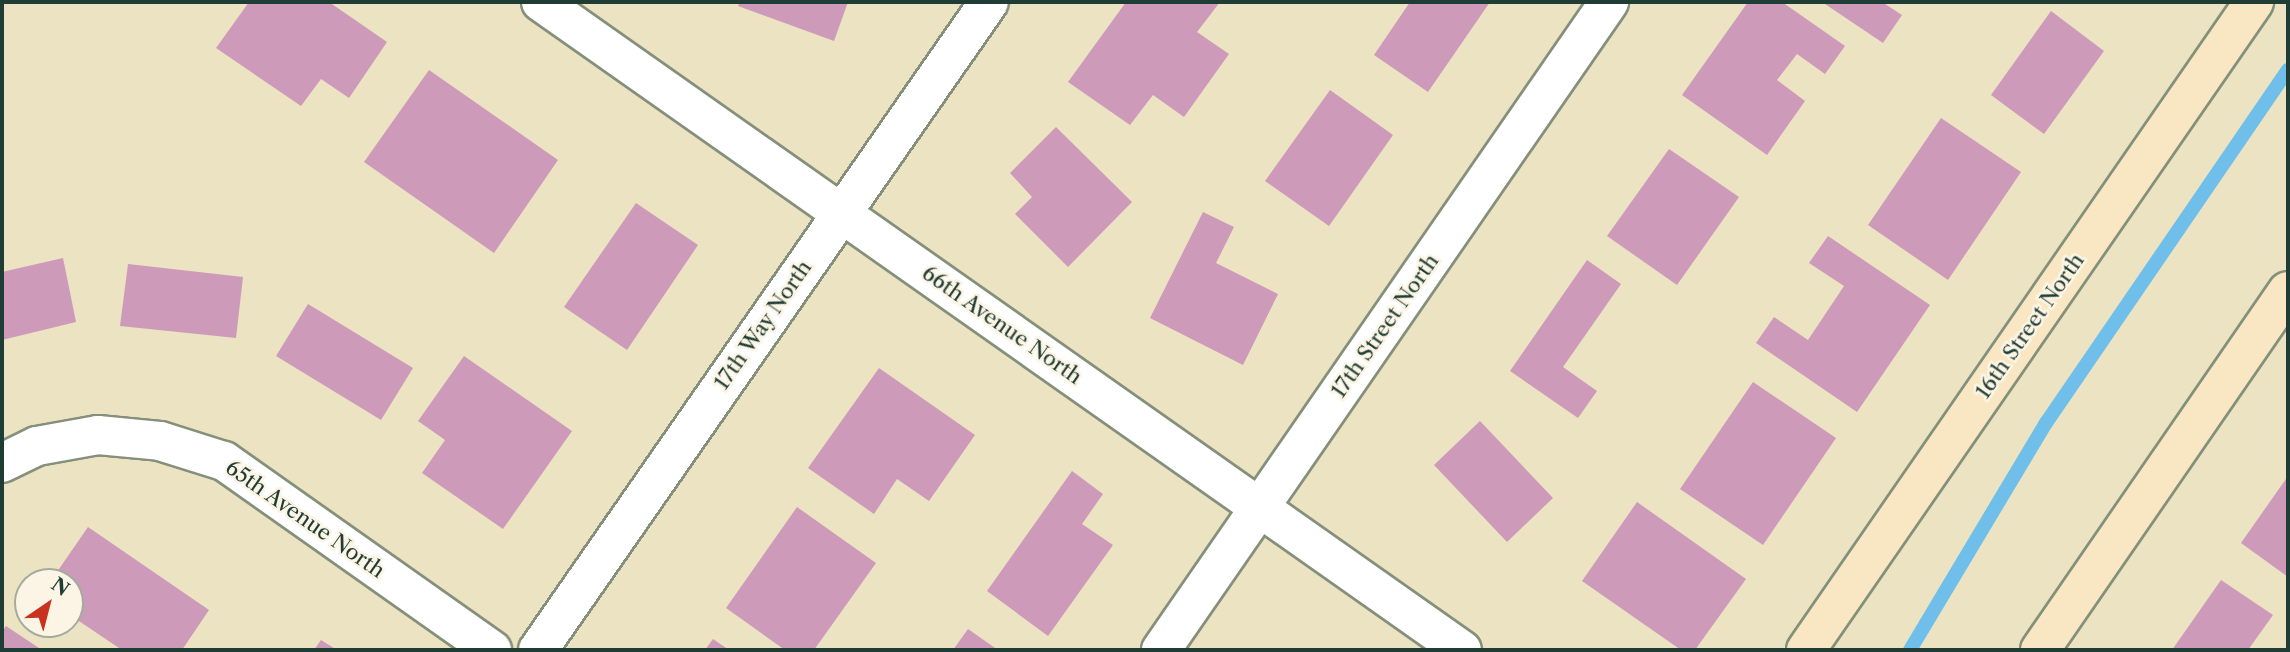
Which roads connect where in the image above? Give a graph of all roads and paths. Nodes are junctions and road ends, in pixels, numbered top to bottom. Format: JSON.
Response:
{"nodes":[{"id":1,"x":541,"y":2,"type":"edge"},
{"id":2,"x":989,"y":2,"type":"edge"},
{"id":3,"x":1609,"y":2,"type":"edge"},
{"id":4,"x":2255,"y":2,"type":"edge"},
{"id":5,"x":842,"y":212,"type":"junction"},
{"id":6,"x":2288,"y":291,"type":"edge"},
{"id":7,"x":2,"y":463,"type":"edge"},
{"id":8,"x":1260,"y":506,"type":"junction"},
{"id":9,"x":492,"y":650,"type":"edge"},
{"id":10,"x":538,"y":650,"type":"edge"},
{"id":11,"x":1161,"y":650,"type":"edge"},
{"id":12,"x":1462,"y":650,"type":"edge"},
{"id":13,"x":1806,"y":650,"type":"edge"},
{"id":14,"x":2040,"y":650,"type":"edge"}],
"edges":[{"from":1,"to":5,"type":"street","name":"66th Avenue North"},
{"from":2,"to":5,"type":"street","name":"17th Way North"},
{"from":3,"to":8,"type":"street","name":"17th Street North"},
{"from":4,"to":13,"type":"street","name":"16th Street North"},
{"from":5,"to":8,"type":"street","name":"66th Avenue North"},
{"from":5,"to":10,"type":"street","name":"17th Way North"},
{"from":6,"to":14,"type":"street"},
{"from":7,"to":9,"type":"street","name":"65th Avenue North"},
{"from":8,"to":11,"type":"street","name":"17th Street North"},
{"from":8,"to":12,"type":"street","name":"66th Avenue North"}]}
